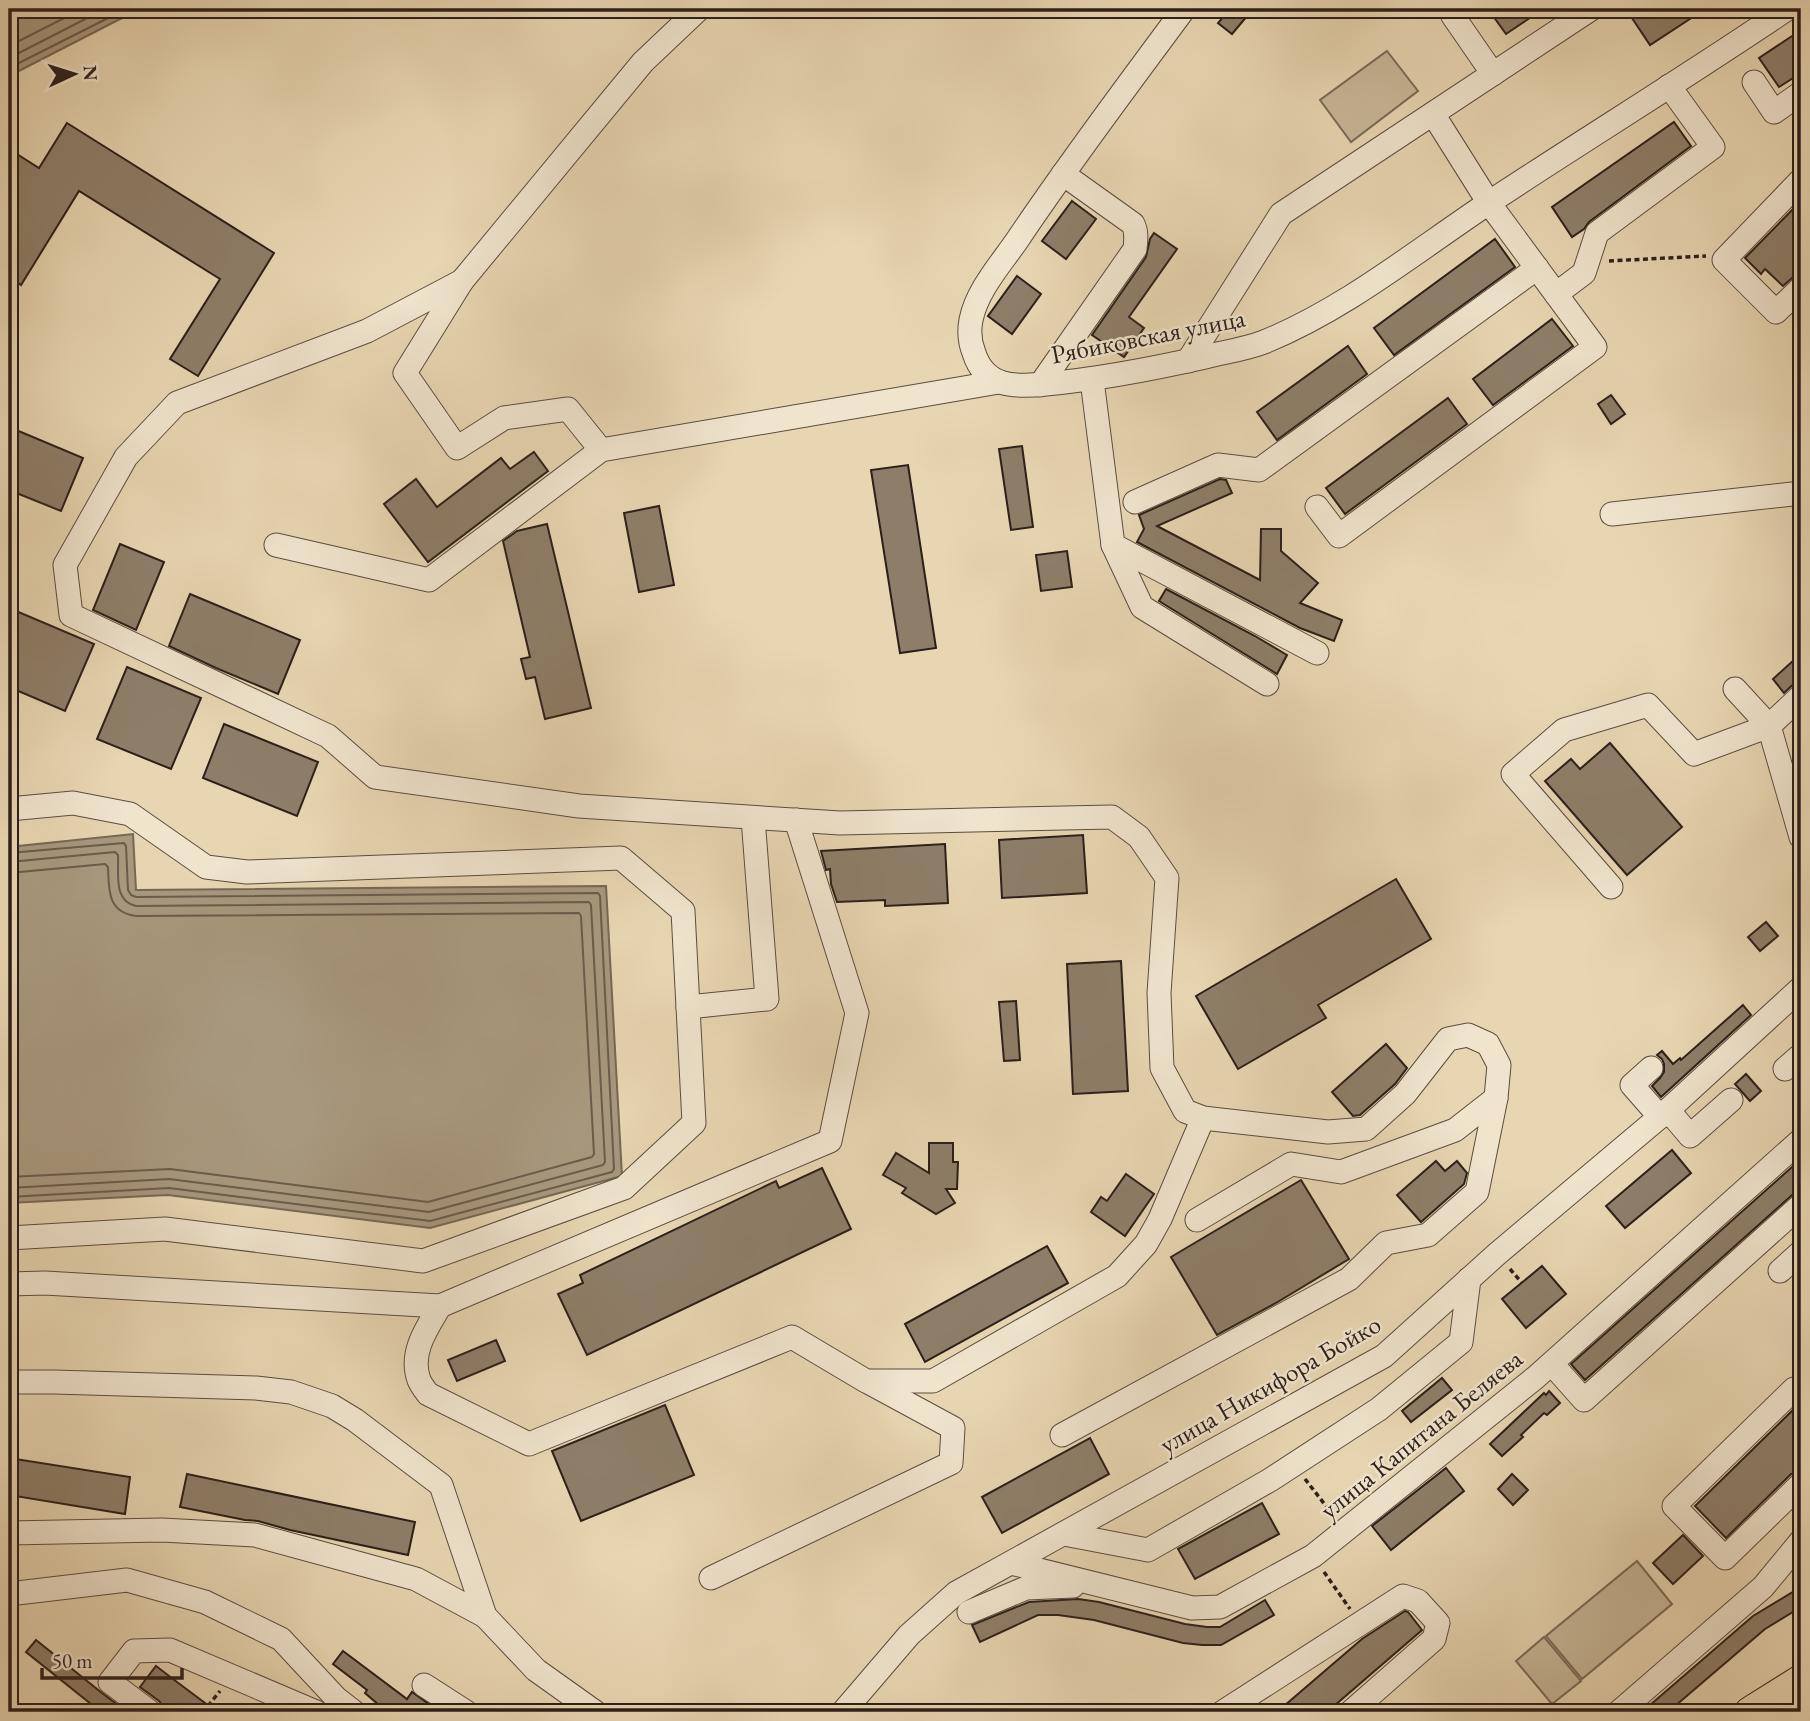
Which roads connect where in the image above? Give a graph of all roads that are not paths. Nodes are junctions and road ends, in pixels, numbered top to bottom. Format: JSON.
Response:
{"nodes":[{"id":1,"x":699,"y":9,"type":"edge"},
{"id":2,"x":1184,"y":9,"type":"edge"},
{"id":3,"x":1463,"y":9,"type":"edge"},
{"id":4,"x":1591,"y":9,"type":"edge"},
{"id":5,"x":1787,"y":9,"type":"edge"},
{"id":6,"x":1493,"y":74,"type":"junction"},
{"id":7,"x":1754,"y":82,"type":"dead end"},
{"id":8,"x":1669,"y":86,"type":"junction"},
{"id":9,"x":1801,"y":93,"type":"edge"},
{"id":10,"x":1433,"y":114,"type":"junction"},
{"id":11,"x":1063,"y":174,"type":"junction"},
{"id":12,"x":1801,"y":180,"type":"edge"},
{"id":13,"x":1489,"y":203,"type":"junction"},
{"id":14,"x":1536,"y":268,"type":"junction"},
{"id":15,"x":462,"y":281,"type":"junction"},
{"id":16,"x":1801,"y":288,"type":"edge"},
{"id":17,"x":1556,"y":294,"type":"junction"},
{"id":18,"x":1188,"y":361,"type":"junction"},
{"id":19,"x":1092,"y":380,"type":"junction"},
{"id":20,"x":999,"y":382,"type":"junction"},
{"id":21,"x":1040,"y":385,"type":"junction"},
{"id":22,"x":601,"y":450,"type":"junction"},
{"id":23,"x":1801,"y":493,"type":"edge"},
{"id":24,"x":1135,"y":502,"type":"dead end"},
{"id":25,"x":1317,"y":507,"type":"dead end"},
{"id":26,"x":1612,"y":514,"type":"dead end"},
{"id":27,"x":276,"y":545,"type":"dead end"},
{"id":28,"x":1112,"y":545,"type":"junction"},
{"id":29,"x":1317,"y":653,"type":"dead end"},
{"id":30,"x":1267,"y":684,"type":"dead end"},
{"id":31,"x":1735,"y":689,"type":"dead end"},
{"id":32,"x":1801,"y":695,"type":"edge"},
{"id":33,"x":1769,"y":726,"type":"junction"},
{"id":34,"x":9,"y":808,"type":"edge"},
{"id":35,"x":753,"y":818,"type":"junction"},
{"id":36,"x":796,"y":820,"type":"junction"},
{"id":37,"x":1801,"y":837,"type":"edge"},
{"id":38,"x":1611,"y":887,"type":"dead end"},
{"id":39,"x":1801,"y":988,"type":"edge"},
{"id":40,"x":688,"y":1007,"type":"junction"},
{"id":41,"x":1651,"y":1068,"type":"dead end"},
{"id":42,"x":1496,"y":1098,"type":"junction"},
{"id":43,"x":1731,"y":1100,"type":"dead end"},
{"id":44,"x":1664,"y":1114,"type":"junction"},
{"id":45,"x":1203,"y":1118,"type":"junction"},
{"id":46,"x":1801,"y":1140,"type":"edge"},
{"id":47,"x":1801,"y":1205,"type":"edge"},
{"id":48,"x":1197,"y":1220,"type":"dead end"},
{"id":49,"x":9,"y":1238,"type":"edge"},
{"id":50,"x":1801,"y":1252,"type":"edge"},
{"id":51,"x":1780,"y":1271,"type":"dead end"},
{"id":52,"x":1469,"y":1279,"type":"junction"},
{"id":53,"x":9,"y":1284,"type":"edge"},
{"id":54,"x":440,"y":1306,"type":"junction"},
{"id":55,"x":1552,"y":1364,"type":"junction"},
{"id":56,"x":866,"y":1381,"type":"junction"},
{"id":57,"x":9,"y":1382,"type":"edge"},
{"id":58,"x":1799,"y":1391,"type":"edge"},
{"id":59,"x":1062,"y":1435,"type":"dead end"},
{"id":60,"x":1801,"y":1484,"type":"edge"},
{"id":61,"x":9,"y":1533,"type":"edge"},
{"id":62,"x":1064,"y":1534,"type":"junction"},
{"id":63,"x":1801,"y":1541,"type":"edge"},
{"id":64,"x":1011,"y":1563,"type":"junction"},
{"id":65,"x":1801,"y":1563,"type":"edge"},
{"id":66,"x":711,"y":1578,"type":"dead end"},
{"id":67,"x":1101,"y":1585,"type":"junction"},
{"id":68,"x":1763,"y":1587,"type":"junction"},
{"id":69,"x":9,"y":1594,"type":"edge"},
{"id":70,"x":969,"y":1612,"type":"dead end"},
{"id":71,"x":485,"y":1616,"type":"junction"},
{"id":72,"x":1801,"y":1681,"type":"edge"},
{"id":73,"x":425,"y":1685,"type":"dead end"},
{"id":74,"x":150,"y":1712,"type":"edge"},
{"id":75,"x":316,"y":1712,"type":"edge"},
{"id":76,"x":354,"y":1712,"type":"edge"},
{"id":77,"x":466,"y":1712,"type":"edge"},
{"id":78,"x":595,"y":1712,"type":"edge"},
{"id":79,"x":842,"y":1712,"type":"edge"},
{"id":80,"x":1223,"y":1712,"type":"edge"},
{"id":81,"x":1351,"y":1712,"type":"edge"},
{"id":82,"x":1619,"y":1712,"type":"edge"},
{"id":83,"x":1750,"y":1712,"type":"edge"}],
"edges":[{"from":1,"to":15,"type":"street"},
{"from":2,"to":11,"type":"street"},
{"from":3,"to":6,"type":"street"},
{"from":4,"to":6,"type":"street"},
{"from":5,"to":8,"type":"street","name":"Рябиковская улица"},
{"from":6,"to":10,"type":"street"},
{"from":7,"to":9,"type":"street"},
{"from":8,"to":13,"type":"street","name":"Рябиковская улица"},
{"from":8,"to":17,"type":"street"},
{"from":10,"to":13,"type":"street"},
{"from":10,"to":18,"type":"street"},
{"from":11,"to":20,"type":"street"},
{"from":11,"to":21,"type":"street"},
{"from":12,"to":16,"type":"street"},
{"from":13,"to":14,"type":"street"},
{"from":13,"to":18,"type":"street","name":"Рябиковская улица"},
{"from":14,"to":17,"type":"street"},
{"from":14,"to":24,"type":"street"},
{"from":15,"to":22,"type":"street"},
{"from":15,"to":35,"type":"street"},
{"from":17,"to":25,"type":"street"},
{"from":18,"to":19,"type":"street","name":"Рябиковская улица"},
{"from":19,"to":21,"type":"street","name":"Рябиковская улица"},
{"from":19,"to":28,"type":"street"},
{"from":20,"to":21,"type":"street","name":"Рябиковская улица"},
{"from":20,"to":22,"type":"street","name":"Рябиковская улица"},
{"from":22,"to":27,"type":"street"},
{"from":23,"to":26,"type":"street"},
{"from":28,"to":29,"type":"street"},
{"from":28,"to":30,"type":"street"},
{"from":31,"to":33,"type":"street"},
{"from":32,"to":33,"type":"street"},
{"from":33,"to":37,"type":"street"},
{"from":33,"to":38,"type":"street"},
{"from":34,"to":40,"type":"street"},
{"from":35,"to":36,"type":"street"},
{"from":35,"to":40,"type":"street"},
{"from":36,"to":45,"type":"street"},
{"from":36,"to":54,"type":"street"},
{"from":39,"to":44,"type":"street","name":"улица Никифора Бойко"},
{"from":40,"to":49,"type":"street"},
{"from":41,"to":44,"type":"street"},
{"from":42,"to":45,"type":"street"},
{"from":42,"to":48,"type":"street"},
{"from":42,"to":59,"type":"street"},
{"from":43,"to":44,"type":"street"},
{"from":44,"to":52,"type":"street","name":"улица Никифора Бойко"},
{"from":45,"to":56,"type":"street"},
{"from":46,"to":55,"type":"street","name":"улица Капитана Беляева"},
{"from":47,"to":55,"type":"street"},
{"from":50,"to":51,"type":"street"},
{"from":52,"to":62,"type":"street","name":"улица Никифора Бойко"},
{"from":52,"to":62,"type":"street"},
{"from":53,"to":54,"type":"street"},
{"from":54,"to":56,"type":"street"},
{"from":55,"to":67,"type":"street","name":"улица Капитана Беляева"},
{"from":56,"to":66,"type":"street"},
{"from":57,"to":71,"type":"street"},
{"from":58,"to":60,"type":"street"},
{"from":61,"to":71,"type":"street"},
{"from":62,"to":64,"type":"street","name":"улица Никифора Бойко"},
{"from":63,"to":68,"type":"street"},
{"from":64,"to":67,"type":"street","name":"улица Капитана Беляева"},
{"from":64,"to":79,"type":"street","name":"улица Никифора Бойко"},
{"from":65,"to":68,"type":"street"},
{"from":67,"to":70,"type":"street"},
{"from":68,"to":82,"type":"street"},
{"from":69,"to":76,"type":"street"},
{"from":71,"to":78,"type":"street"},
{"from":72,"to":83,"type":"main road"},
{"from":73,"to":77,"type":"street"},
{"from":74,"to":75,"type":"street"},
{"from":80,"to":81,"type":"street"}]}
